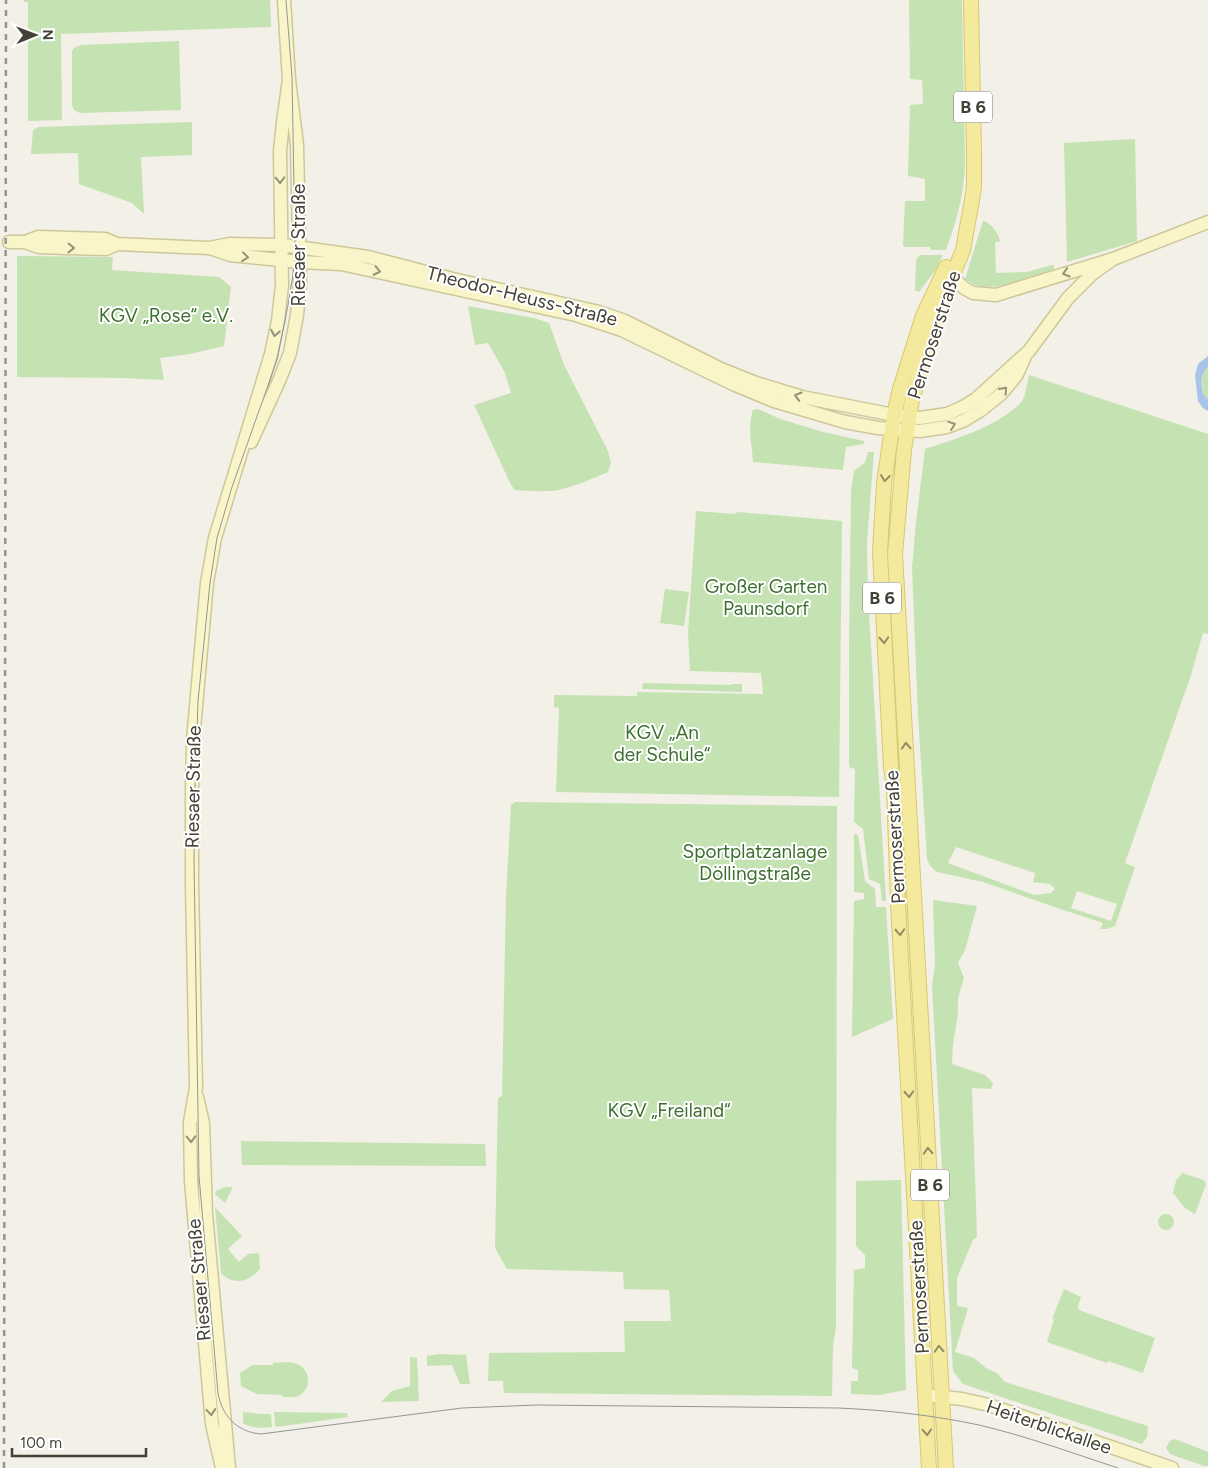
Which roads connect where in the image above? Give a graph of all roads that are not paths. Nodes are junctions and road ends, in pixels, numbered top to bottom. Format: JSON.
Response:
{"nodes":[{"id":1,"x":284,"y":0,"type":"edge"},
{"id":2,"x":971,"y":0,"type":"edge"},
{"id":3,"x":290,"y":80,"type":"junction"},
{"id":4,"x":968,"y":221,"type":"junction"},
{"id":5,"x":1208,"y":222,"type":"edge"},
{"id":6,"x":9,"y":242,"type":"dead end"},
{"id":7,"x":282,"y":244,"type":"junction"},
{"id":8,"x":300,"y":246,"type":"junction"},
{"id":9,"x":209,"y":248,"type":"junction"},
{"id":10,"x":1113,"y":259,"type":"junction"},
{"id":11,"x":282,"y":260,"type":"junction"},
{"id":12,"x":300,"y":262,"type":"junction"},
{"id":13,"x":952,"y":277,"type":"junction"},
{"id":14,"x":1029,"y":350,"type":"junction"},
{"id":15,"x":894,"y":415,"type":"junction"},
{"id":16,"x":910,"y":417,"type":"junction"},
{"id":17,"x":892,"y":429,"type":"junction"},
{"id":18,"x":908,"y":431,"type":"junction"},
{"id":19,"x":230,"y":487,"type":"junction"},
{"id":20,"x":905,"y":1027,"type":"junction"},
{"id":21,"x":893,"y":1039,"type":"dead end"},
{"id":22,"x":196,"y":1089,"type":"junction"},
{"id":23,"x":902,"y":1163,"type":"dead end"},
{"id":24,"x":913,"y":1178,"type":"junction"},
{"id":25,"x":925,"y":1395,"type":"junction"},
{"id":26,"x":942,"y":1397,"type":"junction"},
{"id":27,"x":222,"y":1468,"type":"edge"},
{"id":28,"x":229,"y":1468,"type":"edge"},
{"id":29,"x":929,"y":1468,"type":"edge"},
{"id":30,"x":946,"y":1468,"type":"edge"},
{"id":31,"x":1172,"y":1468,"type":"edge"}],
"edges":[{"from":1,"to":3,"type":"main road","name":"Riesaer Straße"},
{"from":2,"to":4,"type":"main road","name":"Permoserstraße","number":"B 6"},
{"from":3,"to":7,"type":"main road","name":"Riesaer Straße","one_way":true},
{"from":3,"to":8,"type":"main road","name":"Riesaer Straße"},
{"from":4,"to":13,"type":"main road","name":"Permoserstraße","number":"B 6"},
{"from":4,"to":15,"type":"main road","name":"Permoserstraße","number":"B 6"},
{"from":5,"to":10,"type":"main road"},
{"from":6,"to":9,"type":"main road","name":"Theodor-Heuss-Straße"},
{"from":7,"to":8,"type":"main road","name":"Theodor-Heuss-Straße"},
{"from":7,"to":9,"type":"main road","name":"Theodor-Heuss-Straße"},
{"from":7,"to":11,"type":"main road","name":"Riesaer Straße"},
{"from":8,"to":12,"type":"main road","name":"Riesaer Straße"},
{"from":15,"to":8,"type":"main road","name":"Theodor-Heuss-Straße","one_way":true},
{"from":9,"to":11,"type":"main road","name":"Theodor-Heuss-Straße","one_way":true},
{"from":10,"to":13,"type":"main road","one_way":true},
{"from":10,"to":14,"type":"main road"},
{"from":11,"to":12,"type":"main road","name":"Theodor-Heuss-Straße"},
{"from":11,"to":19,"type":"main road","name":"Riesaer Straße","one_way":true},
{"from":12,"to":17,"type":"main road","name":"Theodor-Heuss-Straße","one_way":true},
{"from":12,"to":19,"type":"main road","name":"Riesaer Straße"},
{"from":13,"to":16,"type":"main road","name":"Permoserstraße","number":"B 6"},
{"from":14,"to":16,"type":"main road","name":"Theodor-Heuss-Straße"},
{"from":18,"to":14,"type":"main road","name":"Theodor-Heuss-Straße","one_way":true},
{"from":15,"to":16,"type":"main road","name":"Theodor-Heuss-Straße"},
{"from":15,"to":17,"type":"main road","name":"Permoserstraße","number":"B 6"},
{"from":16,"to":18,"type":"main road","name":"Permoserstraße","number":"B 6"},
{"from":17,"to":18,"type":"main road","name":"Theodor-Heuss-Straße"},
{"from":17,"to":20,"type":"main road","name":"Permoserstraße","number":"B 6","one_way":true},
{"from":26,"to":18,"type":"main road","name":"Permoserstraße","number":"B 6","one_way":true},
{"from":19,"to":22,"type":"main road","name":"Riesaer Straße"},
{"from":20,"to":21,"type":"main road"},
{"from":20,"to":24,"type":"main road","name":"Permoserstraße","number":"B 6","one_way":true},
{"from":22,"to":27,"type":"main road","name":"Riesaer Straße","one_way":true},
{"from":22,"to":28,"type":"main road","name":"Riesaer Straße"},
{"from":23,"to":24,"type":"main road"},
{"from":24,"to":25,"type":"main road","name":"Permoserstraße","number":"B 6"},
{"from":25,"to":26,"type":"main road","name":"Heiterblickallee"},
{"from":25,"to":29,"type":"main road","name":"Permoserstraße","number":"B 6","one_way":true},
{"from":26,"to":30,"type":"main road","name":"Permoserstraße","number":"B 6"},
{"from":26,"to":31,"type":"main road","name":"Heiterblickallee"}]}
